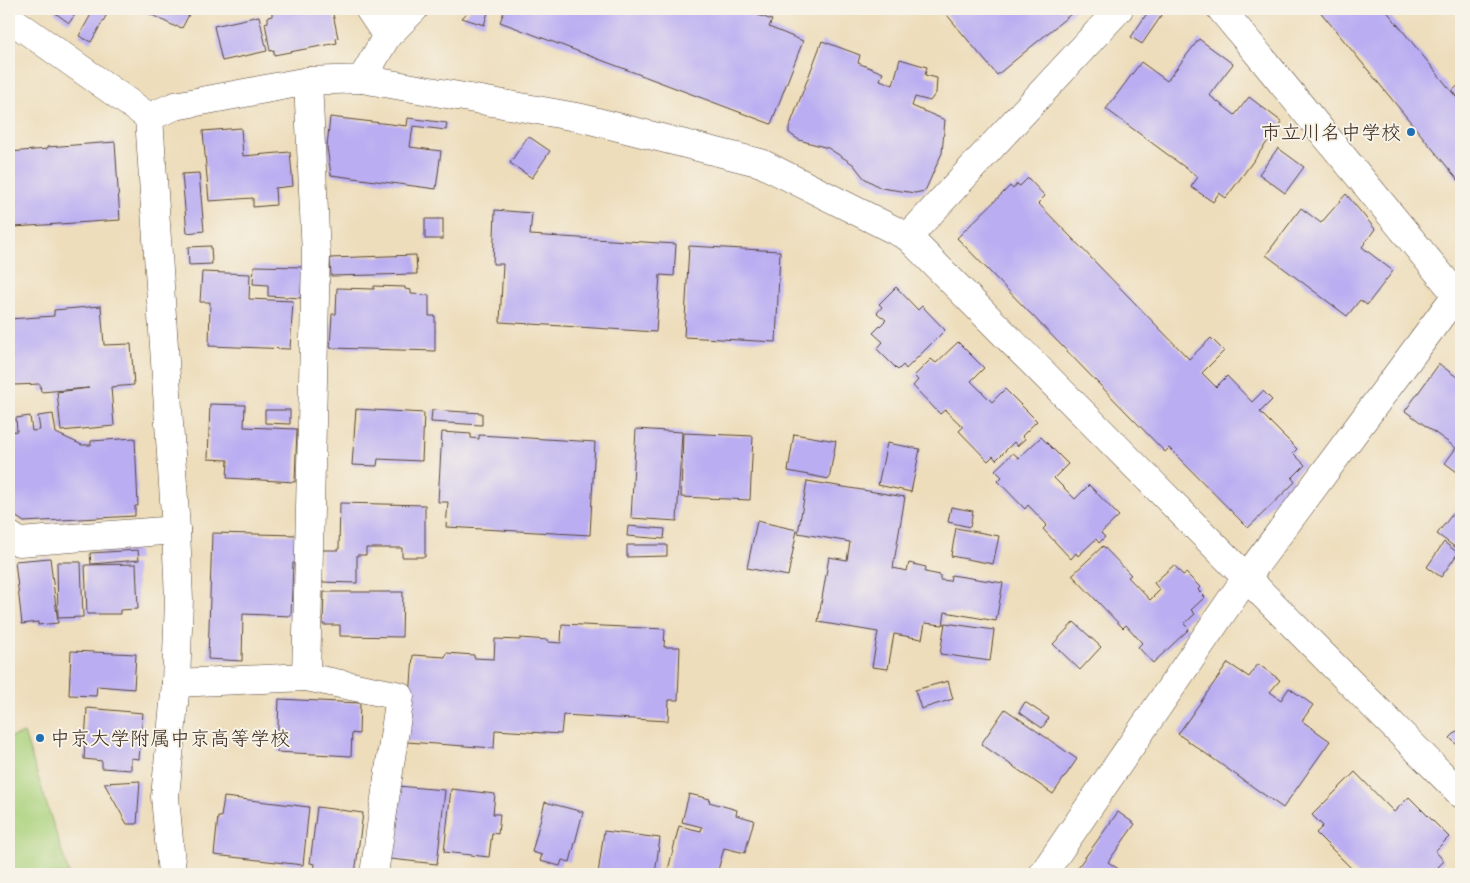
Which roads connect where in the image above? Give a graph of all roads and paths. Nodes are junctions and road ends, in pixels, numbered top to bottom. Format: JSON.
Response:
{"nodes":[{"id":1,"x":369,"y":9,"type":"edge"},
{"id":2,"x":414,"y":9,"type":"edge"},
{"id":3,"x":1119,"y":9,"type":"edge"},
{"id":4,"x":1221,"y":9,"type":"edge"},
{"id":5,"x":9,"y":18,"type":"edge"},
{"id":6,"x":387,"y":36,"type":"junction"},
{"id":7,"x":362,"y":80,"type":"junction"},
{"id":8,"x":308,"y":81,"type":"junction"},
{"id":9,"x":149,"y":117,"type":"junction"},
{"id":10,"x":908,"y":237,"type":"junction"},
{"id":11,"x":1459,"y":297,"type":"edge"},
{"id":12,"x":176,"y":530,"type":"junction"},
{"id":13,"x":9,"y":535,"type":"edge"},
{"id":14,"x":1246,"y":578,"type":"junction"},
{"id":15,"x":306,"y":677,"type":"junction"},
{"id":16,"x":176,"y":683,"type":"junction"},
{"id":17,"x":1461,"y":794,"type":"edge"},
{"id":18,"x":172,"y":874,"type":"edge"},
{"id":19,"x":374,"y":874,"type":"edge"},
{"id":20,"x":1043,"y":874,"type":"edge"}],
"edges":[{"from":1,"to":6,"type":"street"},
{"from":2,"to":6,"type":"street"},
{"from":3,"to":10,"type":"street"},
{"from":4,"to":11,"type":"street"},
{"from":5,"to":9,"type":"street"},
{"from":6,"to":7,"type":"street"},
{"from":7,"to":8,"type":"street"},
{"from":7,"to":10,"type":"street"},
{"from":8,"to":9,"type":"street"},
{"from":8,"to":15,"type":"street"},
{"from":9,"to":12,"type":"street"},
{"from":10,"to":14,"type":"street"},
{"from":11,"to":14,"type":"street"},
{"from":12,"to":13,"type":"street"},
{"from":12,"to":16,"type":"street"},
{"from":14,"to":17,"type":"street"},
{"from":14,"to":20,"type":"street"},
{"from":15,"to":16,"type":"street"},
{"from":15,"to":19,"type":"street"},
{"from":16,"to":18,"type":"street"}]}
